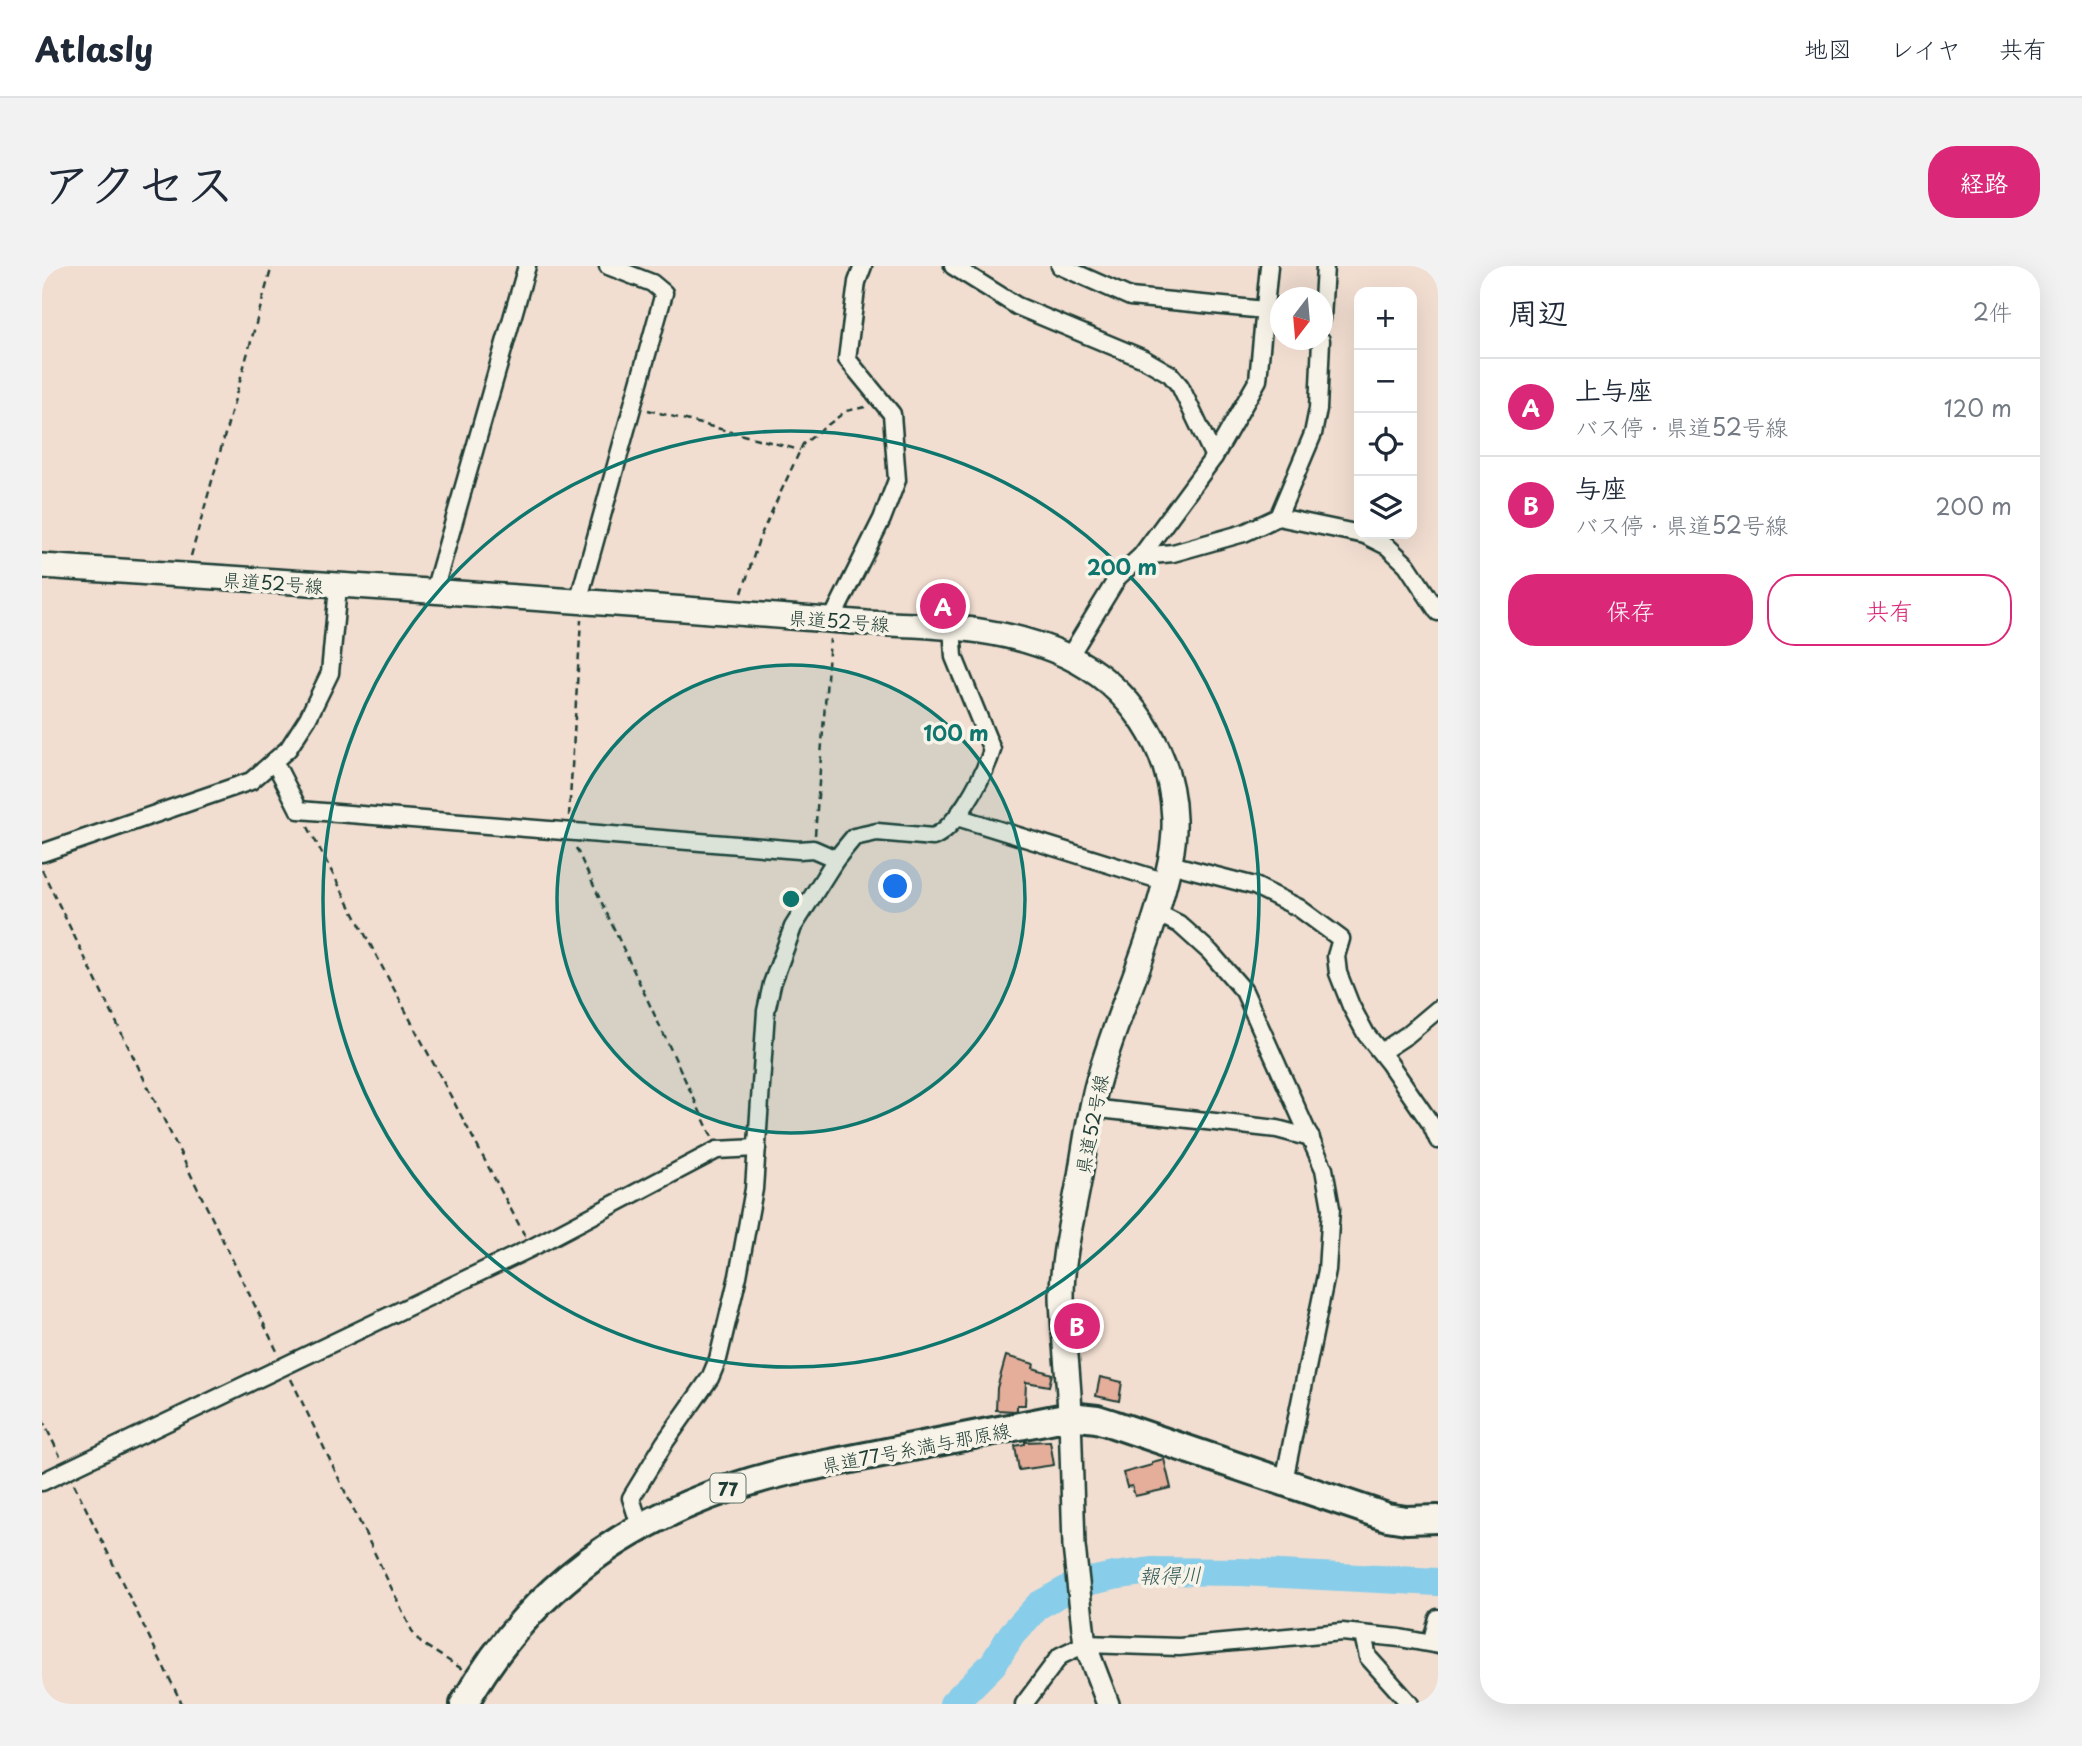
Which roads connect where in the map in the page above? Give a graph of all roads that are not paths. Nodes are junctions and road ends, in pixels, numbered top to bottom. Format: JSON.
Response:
{"nodes":[{"id":1,"x":527,"y":266,"type":"edge"},
{"id":2,"x":608,"y":266,"type":"edge"},
{"id":3,"x":863,"y":266,"type":"edge"},
{"id":4,"x":1060,"y":266,"type":"edge"},
{"id":5,"x":1269,"y":266,"type":"edge"},
{"id":6,"x":1325,"y":266,"type":"edge"},
{"id":7,"x":964,"y":269,"type":"edge"},
{"id":8,"x":1324,"y":287,"type":"edge"},
{"id":9,"x":1265,"y":310,"type":"junction"},
{"id":10,"x":1321,"y":350,"type":"edge"},
{"id":11,"x":1214,"y":457,"type":"junction"},
{"id":12,"x":1278,"y":517,"type":"junction"},
{"id":13,"x":1141,"y":556,"type":"junction"},
{"id":14,"x":42,"y":566,"type":"edge"},
{"id":15,"x":338,"y":587,"type":"junction"},
{"id":16,"x":434,"y":591,"type":"junction"},
{"id":17,"x":582,"y":601,"type":"junction"},
{"id":18,"x":1438,"y":612,"type":"edge"},
{"id":19,"x":832,"y":619,"type":"junction"},
{"id":20,"x":952,"y":626,"type":"junction"},
{"id":21,"x":1069,"y":657,"type":"junction"},
{"id":22,"x":274,"y":761,"type":"junction"},
{"id":23,"x":957,"y":817,"type":"junction"},
{"id":24,"x":42,"y":853,"type":"edge"},
{"id":25,"x":836,"y":859,"type":"junction"},
{"id":26,"x":1168,"y":873,"type":"junction"},
{"id":27,"x":1157,"y":913,"type":"junction"},
{"id":28,"x":1438,"y":1009,"type":"edge"},
{"id":29,"x":1381,"y":1052,"type":"junction"},
{"id":30,"x":1091,"y":1108,"type":"junction"},
{"id":31,"x":1311,"y":1138,"type":"junction"},
{"id":32,"x":1438,"y":1140,"type":"edge"},
{"id":33,"x":757,"y":1148,"type":"junction"},
{"id":34,"x":1070,"y":1416,"type":"junction"},
{"id":35,"x":42,"y":1482,"type":"edge"},
{"id":36,"x":1284,"y":1482,"type":"junction"},
{"id":37,"x":1438,"y":1519,"type":"edge"},
{"id":38,"x":640,"y":1527,"type":"junction"},
{"id":39,"x":1363,"y":1634,"type":"junction"},
{"id":40,"x":1435,"y":1635,"type":"edge"},
{"id":41,"x":1084,"y":1636,"type":"junction"},
{"id":42,"x":464,"y":1704,"type":"edge"},
{"id":43,"x":1024,"y":1704,"type":"edge"},
{"id":44,"x":1108,"y":1704,"type":"edge"},
{"id":45,"x":1410,"y":1704,"type":"edge"}],
"edges":[{"from":1,"to":16,"type":"street"},
{"from":2,"to":17,"type":"street"},
{"from":3,"to":19,"type":"street"},
{"from":4,"to":9,"type":"street"},
{"from":5,"to":9,"type":"street"},
{"from":6,"to":8,"type":"street"},
{"from":7,"to":11,"type":"street"},
{"from":9,"to":11,"type":"street"},
{"from":10,"to":12,"type":"street"},
{"from":11,"to":13,"type":"street"},
{"from":12,"to":13,"type":"street"},
{"from":12,"to":18,"type":"street"},
{"from":13,"to":21,"type":"street"},
{"from":14,"to":15,"type":"main road","name":"県道52号線"},
{"from":15,"to":16,"type":"main road","name":"県道52号線"},
{"from":15,"to":22,"type":"street"},
{"from":16,"to":17,"type":"main road","name":"県道52号線"},
{"from":17,"to":19,"type":"main road","name":"県道52号線"},
{"from":19,"to":20,"type":"main road","name":"県道52号線"},
{"from":20,"to":21,"type":"main road","name":"県道52号線"},
{"from":20,"to":23,"type":"street"},
{"from":21,"to":26,"type":"main road","name":"県道52号線"},
{"from":22,"to":24,"type":"street"},
{"from":22,"to":25,"type":"street"},
{"from":23,"to":25,"type":"street"},
{"from":23,"to":26,"type":"street"},
{"from":25,"to":33,"type":"street"},
{"from":26,"to":27,"type":"main road","name":"県道52号線"},
{"from":26,"to":29,"type":"street"},
{"from":27,"to":30,"type":"main road","name":"県道52号線"},
{"from":27,"to":31,"type":"street"},
{"from":28,"to":29,"type":"street"},
{"from":29,"to":32,"type":"street"},
{"from":30,"to":31,"type":"street"},
{"from":30,"to":34,"type":"main road","name":"県道52号線"},
{"from":31,"to":36,"type":"street"},
{"from":33,"to":35,"type":"street"},
{"from":33,"to":38,"type":"street"},
{"from":34,"to":36,"type":"main road","name":"県道77号糸満与那原線","number":"77"},
{"from":34,"to":38,"type":"main road","name":"県道77号糸満与那原線","number":"77"},
{"from":34,"to":41,"type":"street"},
{"from":36,"to":37,"type":"main road","name":"県道77号糸満与那原線","number":"77"},
{"from":38,"to":42,"type":"main road","name":"県道77号糸満与那原線","number":"77"},
{"from":39,"to":40,"type":"street"},
{"from":39,"to":41,"type":"street"},
{"from":39,"to":45,"type":"street"},
{"from":41,"to":43,"type":"street"},
{"from":41,"to":44,"type":"street"}]}
